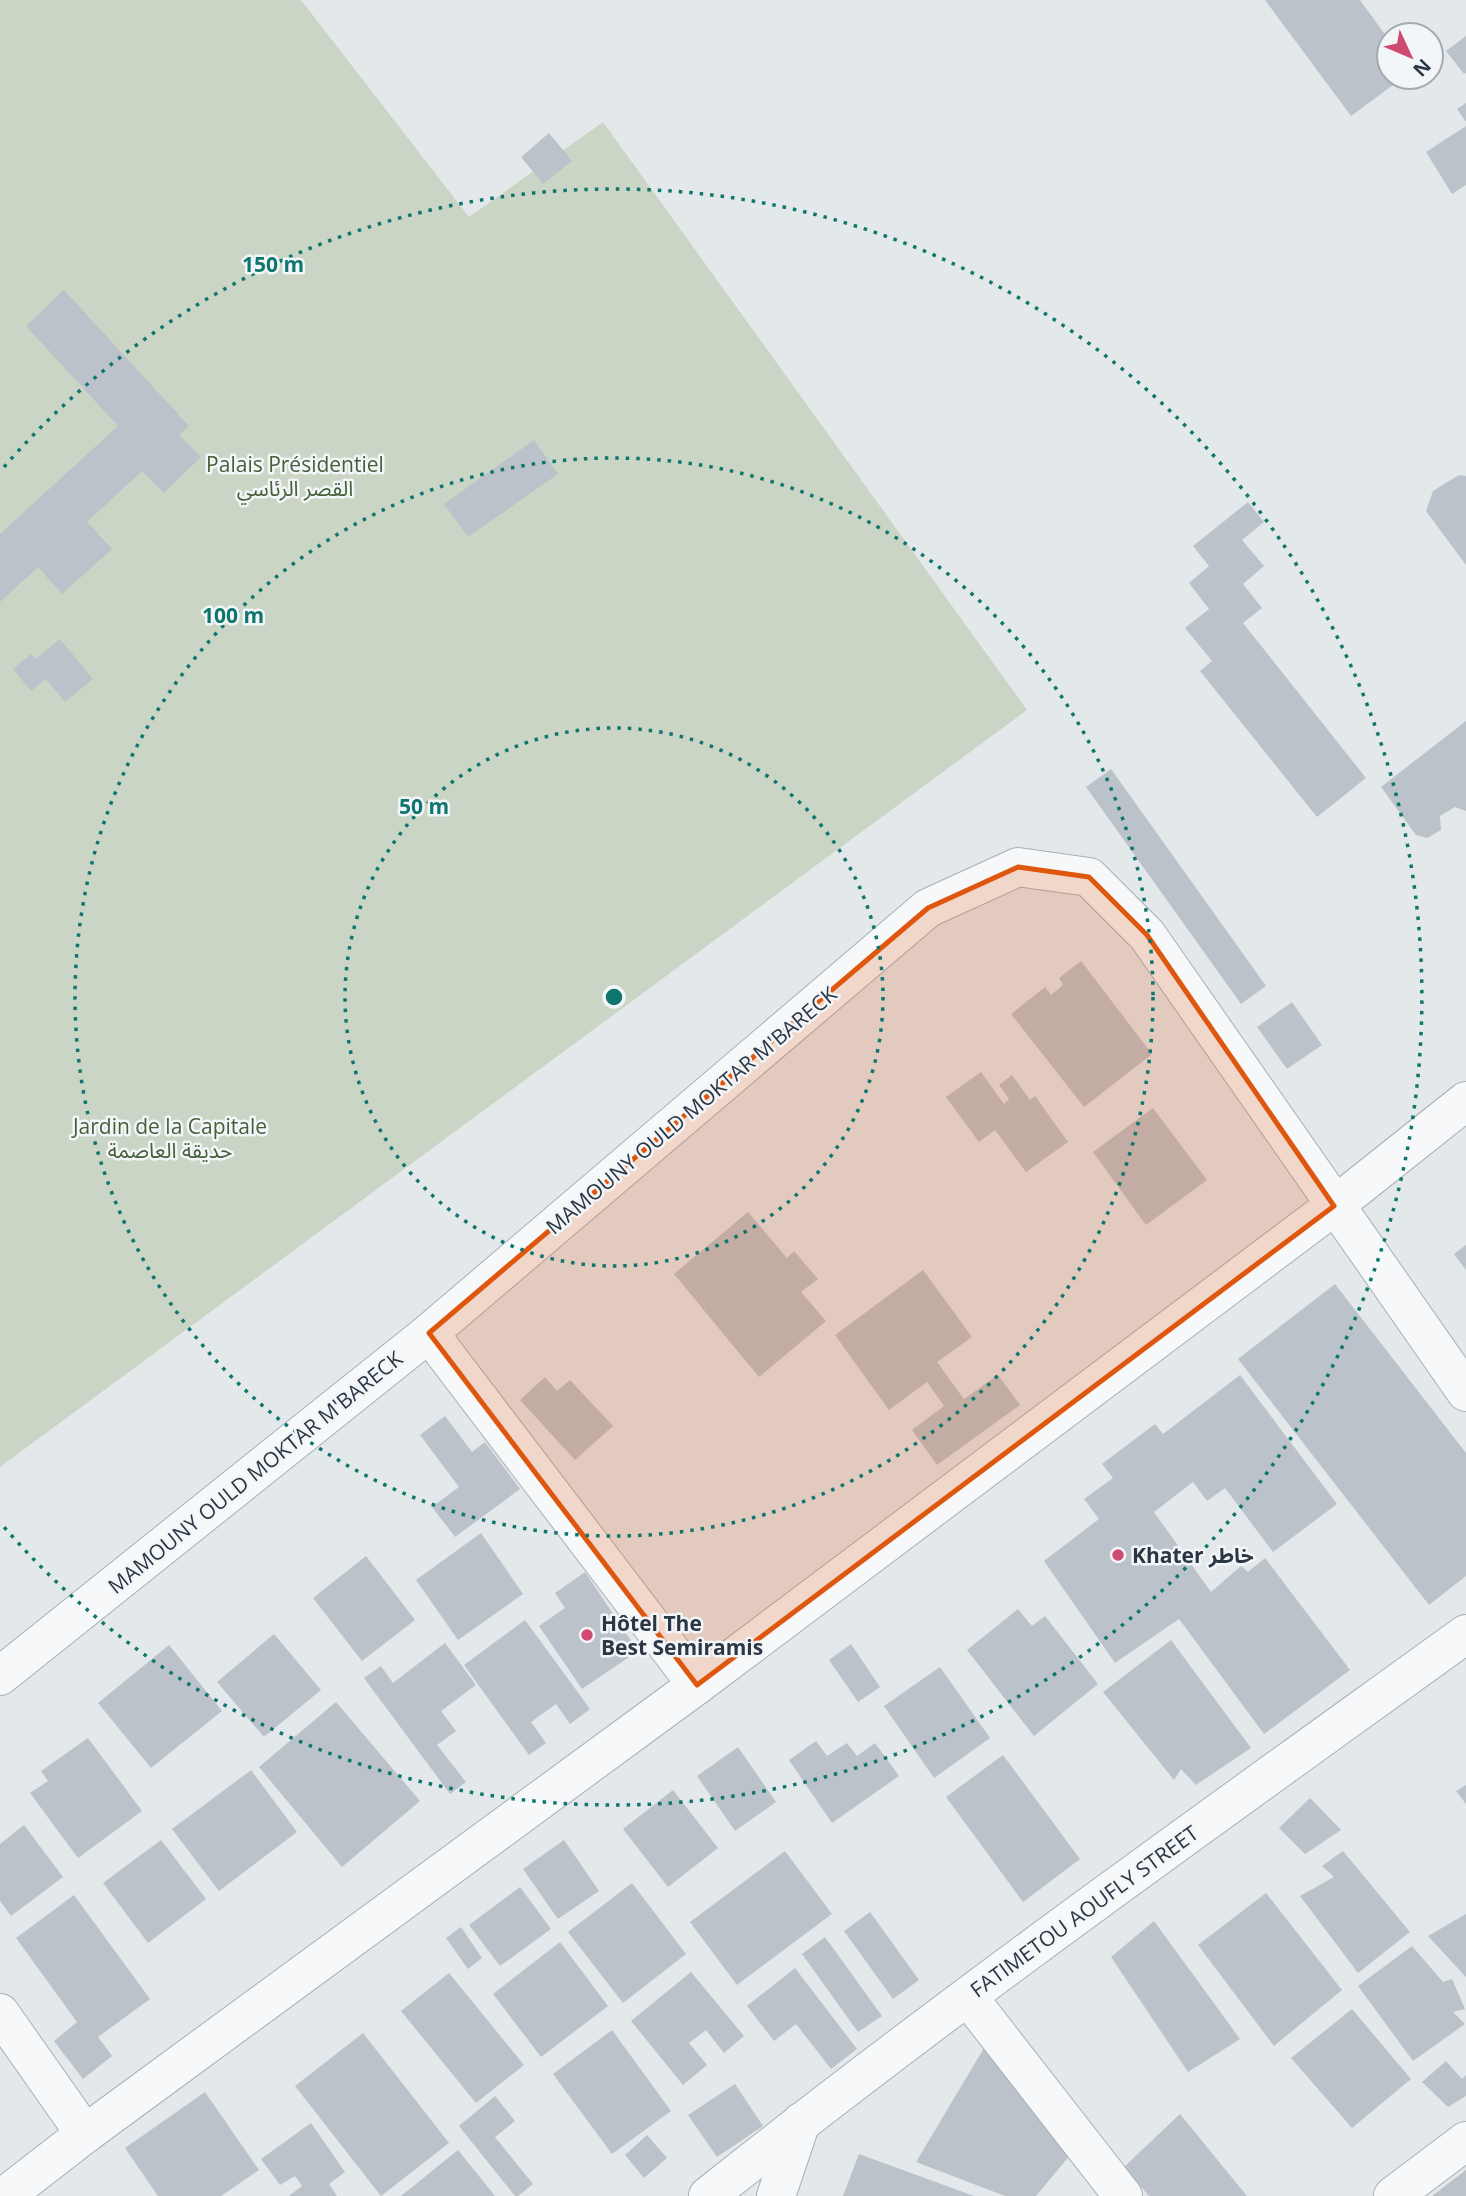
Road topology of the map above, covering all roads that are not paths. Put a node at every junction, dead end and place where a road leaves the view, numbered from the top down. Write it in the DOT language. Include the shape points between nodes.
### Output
graph roads {
  1 [pos="1466,1101"];
  2 [pos="1334,1206"];
  3 [pos="429,1333"];
  4 [pos="1466,1392"];
  5 [pos="1466,1634"];
  6 [pos="0,1676"];
  7 [pos="696,1685"];
  8 [pos="968,1997"];
  9 [pos="0,2012"];
  10 [pos="801,2122"];
  11 [pos="85,2134"];
  12 [pos="1466,2141"];
  13 [pos="5,2196"];
  14 [pos="708,2196"];
  15 [pos="776,2196"];
  16 [pos="1123,2196"];
  17 [pos="1393,2196"];
  1 -- 2 [label="street"];
  2 -- 3 [label="street, MAMOUNY OULD MOKTAR M'BARECK" via="1147,935 1089,877 1018,867 928,908"];
  2 -- 4 [label="street, MAMOUNY OULD MOKTAR M'BARECK"];
  2 -- 7 [label="street"];
  3 -- 6 [label="street, MAMOUNY OULD MOKTAR M'BARECK"];
  3 -- 7 [label="street"];
  5 -- 8 [label="street, FATIMETOU AOUFLY STREET"];
  7 -- 11 [label="street"];
  8 -- 10 [label="street, FATIMETOU AOUFLY STREET"];
  8 -- 16 [label="street"];
  9 -- 11 [label="street"];
  10 -- 14 [label="street, FATIMETOU AOUFLY STREET"];
  10 -- 15 [label="street"];
  11 -- 13 [label="street"];
  12 -- 17 [label="street"];
}
